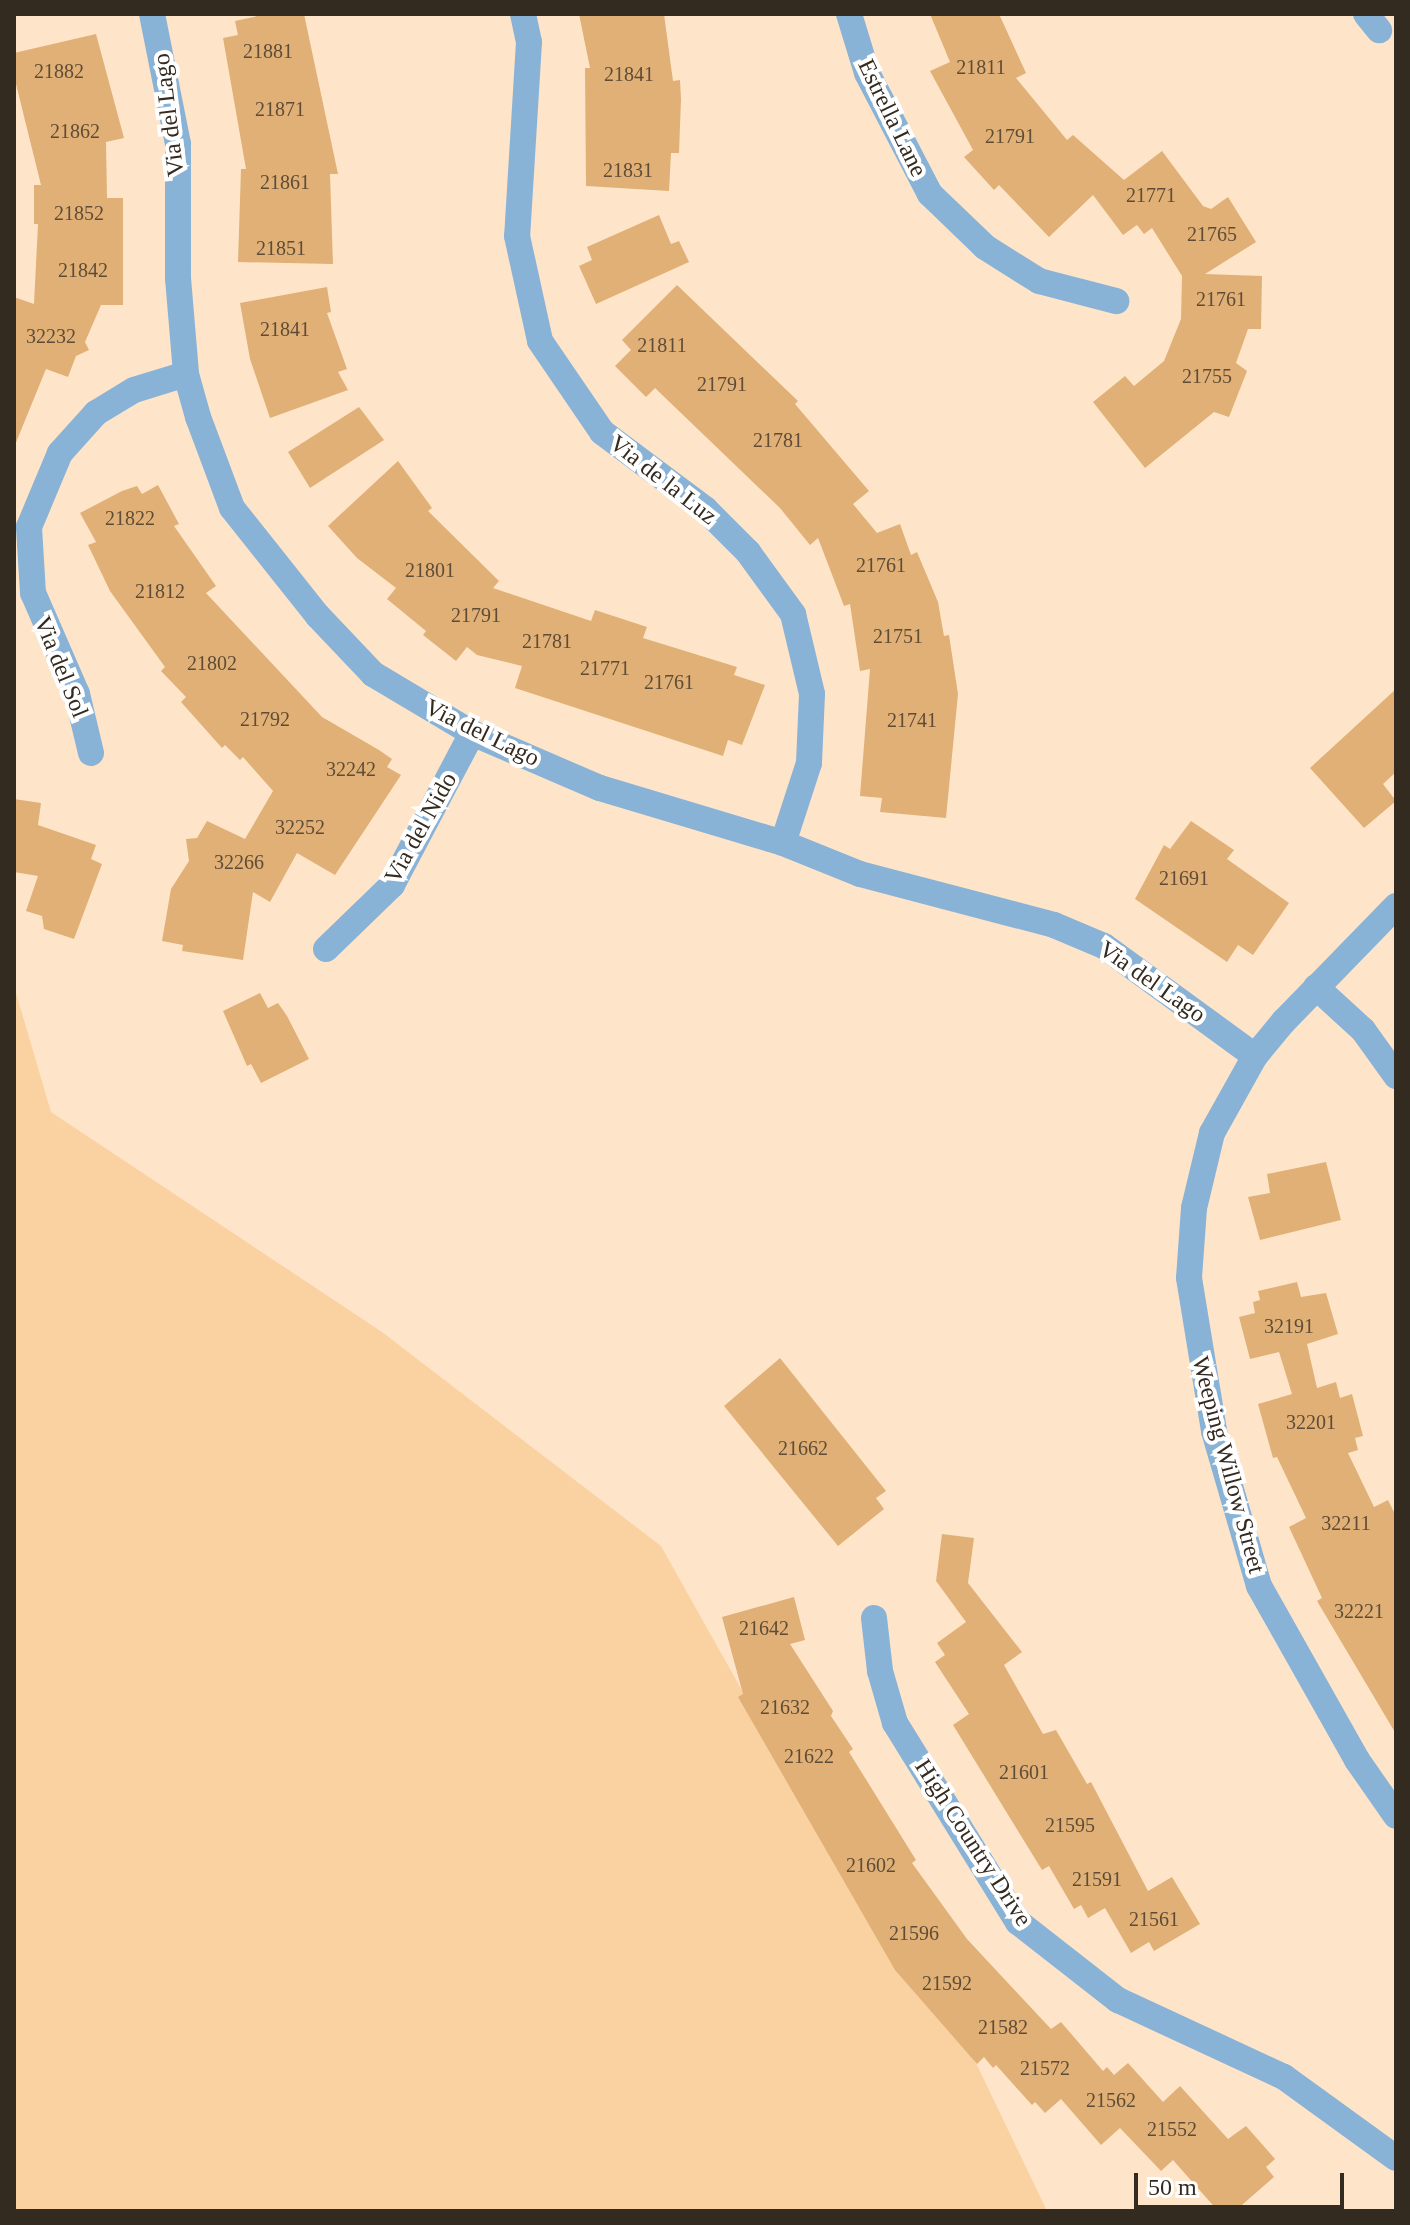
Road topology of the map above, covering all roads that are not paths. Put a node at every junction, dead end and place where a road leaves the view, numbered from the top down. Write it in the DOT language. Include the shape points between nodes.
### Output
graph roads {
  1 [pos="152,14"];
  2 [pos="523,14"];
  3 [pos="849,14"];
  4 [pos="1116,301"];
  5 [pos="186,374"];
  6 [pos="472,733"];
  7 [pos="91,753"];
  8 [pos="783,843"];
  9 [pos="1396,906"];
  10 [pos="326,949"];
  11 [pos="1316,987"];
  12 [pos="1255,1056"];
  13 [pos="1396,1076"];
  14 [pos="874,1618"];
  15 [pos="1396,1816"];
  16 [pos="1396,2158"];
  1 -- 5 [label="street, Via del Lago" via="178,144 178,278"];
  2 -- 8 [label="street, Via de la Luz" via="529,42 517,236 540,341 602,432 705,509 748,552 793,614 812,694 809,763"];
  3 -- 4 [label="street, Estrella Lane" via="867,73 930,194 985,247 1039,281"];
  5 -- 6 [label="street, Via del Lago" via="232,508 318,616 373,674"];
  5 -- 7 [label="street, Via del Sol" via="134,390 96,413 60,453 29,527 33,593 77,694"];
  6 -- 8 [label="street, Via del Lago" via="600,788"];
  6 -- 10 [label="street, Via del Nido" via="392,885"];
  8 -- 12 [label="street, Via del Lago" via="860,874 1054,925 1104,946"];
  9 -- 11 [label="street, Weeping Willow Street"];
  11 -- 12 [label="street, Weeping Willow Street"];
  11 -- 13 [label="street" via="1363,1030"];
  12 -- 15 [label="street, Weeping Willow Street" via="1212,1133 1194,1208 1189,1278 1197,1354 1259,1586 1357,1760"];
  14 -- 16 [label="street, High Country Drive" via="880,1671 895,1723 1018,1922 1118,2000 1284,2077"];
}
